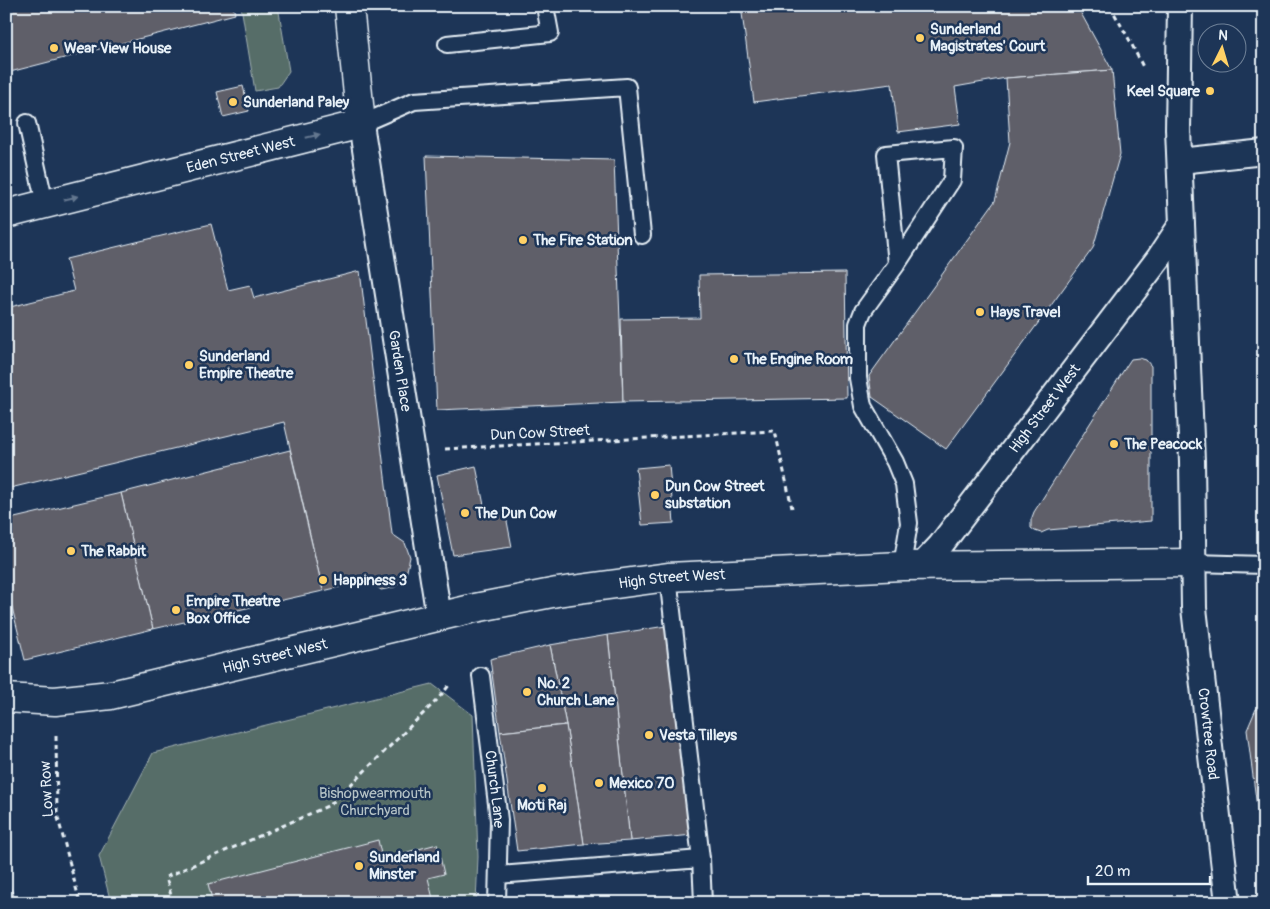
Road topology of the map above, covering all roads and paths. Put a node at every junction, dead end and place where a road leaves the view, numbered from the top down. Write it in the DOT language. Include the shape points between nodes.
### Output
graph roads {
  1 [pos="349,6"];
  2 [pos="545,6"];
  3 [pos="1180,6"];
  4 [pos="447,44"];
  5 [pos="27,124"];
  6 [pos="361,124"];
  7 [pos="1264,152"];
  8 [pos="1180,161"];
  9 [pos="45,204"];
  10 [pos="6,214"];
  11 [pos="1181,225"];
  12 [pos="642,235"];
  13 [pos="897,264"];
  14 [pos="414,451"];
  15 [pos="792,508"];
  16 [pos="1194,563"];
  17 [pos="1264,565"];
  18 [pos="912,566"];
  19 [pos="668,577"];
  20 [pos="439,617"];
  21 [pos="481,676"];
  22 [pos="442,695"];
  23 [pos="6,698"];
  24 [pos="55,701"];
  25 [pos="701,859"];
  26 [pos="498,875"];
  27 [pos="80,903"];
  28 [pos="173,903"];
  29 [pos="497,903"];
  30 [pos="703,903"];
  31 [pos="1228,903"];
  1 -- 6 [label="street"];
  2 -- 4 [label="lane" via="550,33"];
  3 -- 8 [label="street, Crowtree Road"];
  5 -- 9 [label="lane"];
  9 -- 6 [label="street, Eden Street West, one-way"];
  6 -- 12 [label="lane" via="414,101 627,87"];
  6 -- 14 [label="street, Garden Place"];
  7 -- 8 [label="street"];
  8 -- 11 [label="street, Crowtree Road"];
  9 -- 10 [label="street, Eden Street West"];
  11 -- 16 [label="street, Crowtree Road"];
  11 -- 18 [label="street, High Street West" via="940,546"];
  13 -- 13 [label="lane" via="952,180 954,148 886,154"];
  13 -- 18 [label="lane" via="863,310 858,324 858,378 863,406 904,484"];
  14 -- 15 [label="path, Dun Cow Street" via="775,431"];
  14 -- 20 [label="street, Garden Place"];
  16 -- 17 [label="lane"];
  16 -- 18 [label="street"];
  16 -- 31 [label="street, Crowtree Road" via="1194,608"];
  18 -- 19 [label="street, High Street West"];
  19 -- 20 [label="street, High Street West" via="557,592"];
  19 -- 25 [label="lane"];
  20 -- 24 [label="street, High Street West" via="111,695"];
  21 -- 26 [label="lane, Church Lane" via="499,820"];
  22 -- 28 [label="path" via="330,805 166,877"];
  23 -- 24 [label="street, High Street West"];
  24 -- 27 [label="path, Low Row" via="57,814"];
  25 -- 26 [label="lane"];
  25 -- 30 [label="lane"];
  26 -- 29 [label="lane, Church Lane"];
}
